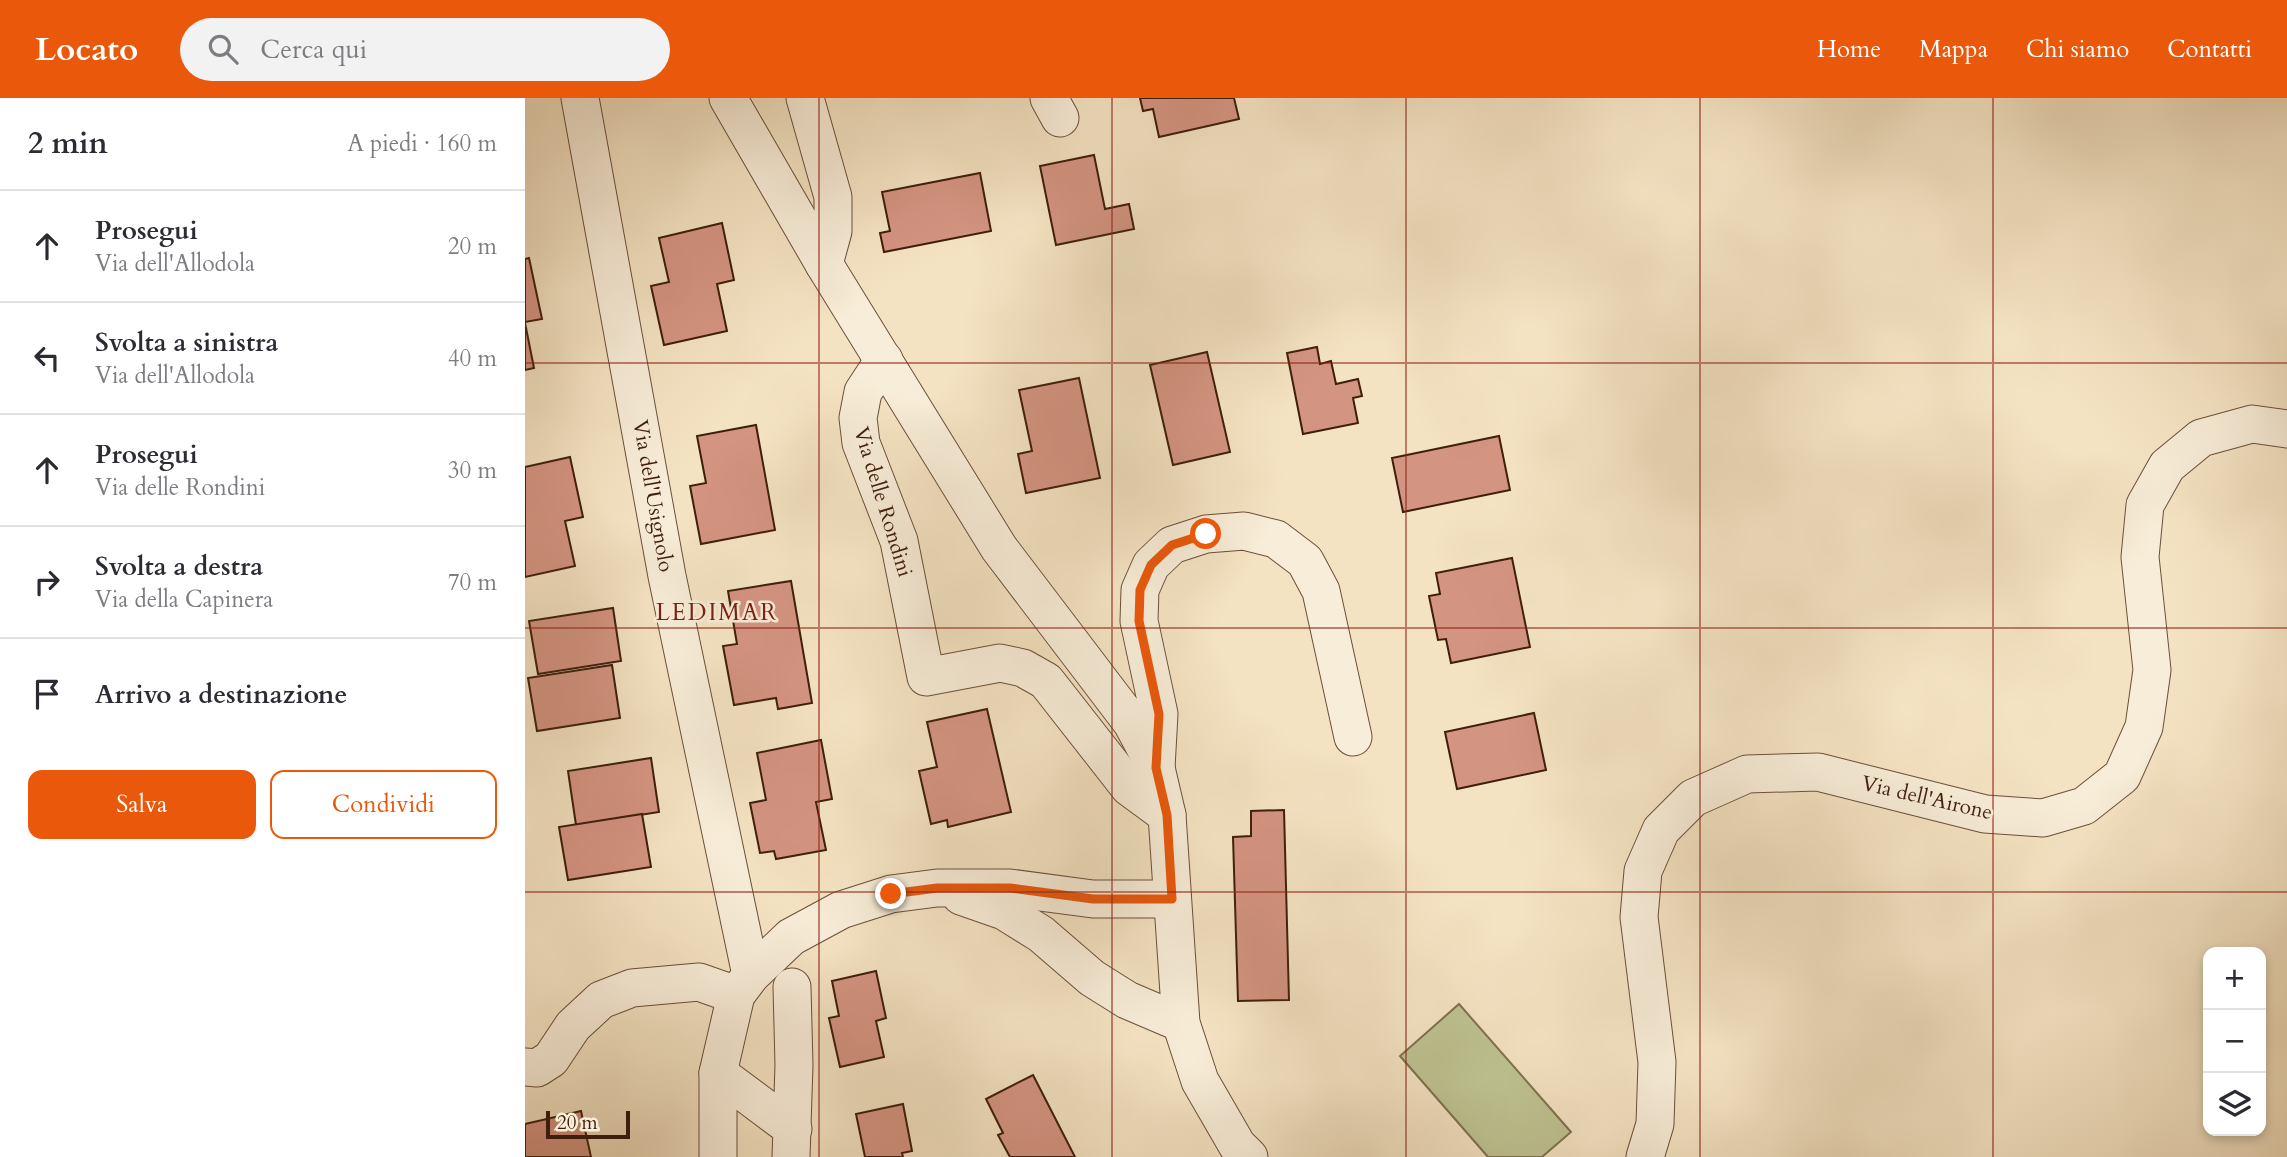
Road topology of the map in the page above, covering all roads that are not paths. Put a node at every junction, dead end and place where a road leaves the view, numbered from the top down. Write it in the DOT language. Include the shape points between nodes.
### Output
graph roads {
  1 [pos="580,98"];
  2 [pos="728,98"];
  3 [pos="805,98"];
  4 [pos="824,264"];
  5 [pos="884,360"];
  6 [pos="2287,429"];
  7 [pos="1353,737"];
  8 [pos="1156,768"];
  9 [pos="1167,815"];
  10 [pos="937,888"];
  11 [pos="1172,899"];
  12 [pos="744,985"];
  13 [pos="792,987"];
  14 [pos="1181,1023"];
  15 [pos="525,1067"];
  16 [pos="718,1073"];
  17 [pos="792,1143"];
  18 [pos="718,1157"];
  19 [pos="1249,1157"];
  20 [pos="1645,1157"];
  1 -- 12 [label="street, Via dell'Usignolo"];
  2 -- 4 [label="street"];
  3 -- 4 [label="street" via="833,197 833,231"];
  4 -- 5 [label="street"];
  5 -- 8 [label="street" via="999,548 1132,723"];
  5 -- 9 [label="street, Via delle Rondini" via="863,392 860,443 899,541 926,677 1000,663 1023,668 1046,681 1129,787"];
  6 -- 20 [label="street, Via dell'Airone" via="2252,424 2201,438 2167,466 2145,505 2140,557 2152,670 2144,727 2122,776 2084,806 2043,818 1985,814 1818,772 1747,774 1693,798 1661,830 1643,871 1639,917 1657,1062 1655,1124"];
  7 -- 8 [label="street" via="1321,591 1305,561 1276,539 1244,531 1206,534 1172,545 1151,565 1140,590 1139,621 1159,714"];
  8 -- 9 [label="street"];
  9 -- 11 [label="street"];
  10 -- 11 [label="street" via="1010,888 1093,899"];
  10 -- 12 [label="street" via="891,894 841,910 791,937"];
  10 -- 14 [label="street" via="1004,911 1041,934 1092,978 1127,1000"];
  11 -- 14 [label="street"];
  12 -- 15 [label="street" via="699,982 632,988 601,1000 573,1026 551,1059 537,1068"];
  12 -- 16 [label="street"];
  13 -- 17 [label="street"];
  14 -- 19 [label="street" via="1200,1081 1237,1145"];
  16 -- 17 [label="street"];
  16 -- 18 [label="street"];
}
